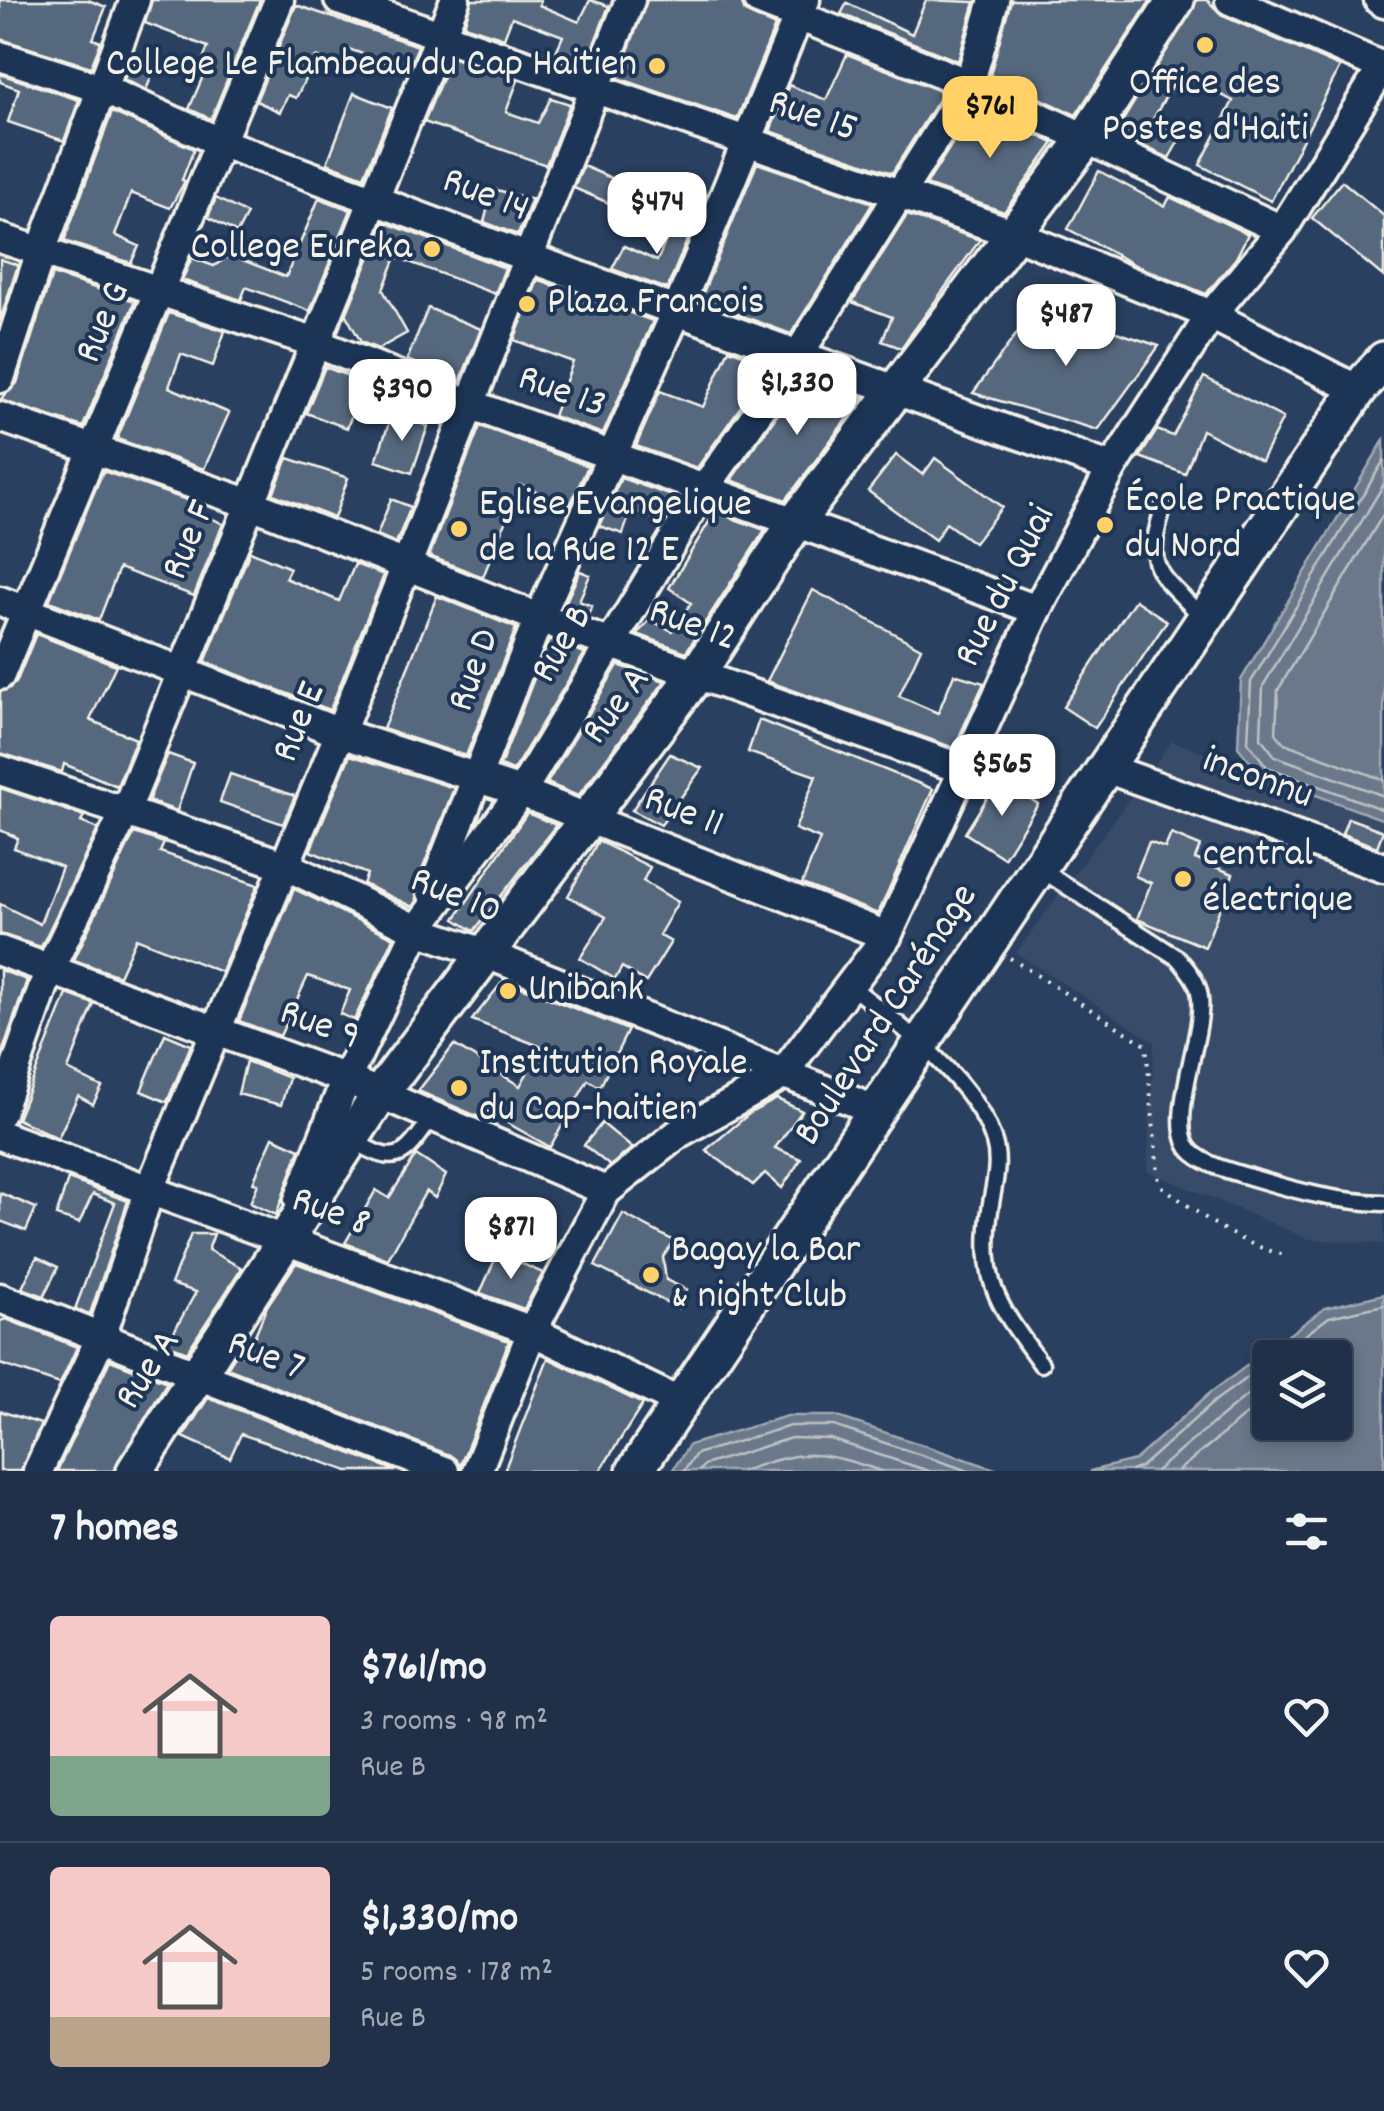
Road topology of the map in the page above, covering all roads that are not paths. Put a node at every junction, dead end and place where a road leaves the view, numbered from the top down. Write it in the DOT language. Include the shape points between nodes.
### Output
graph roads {
  1 [pos="135,0"];
  2 [pos="279,0"];
  3 [pos="339,0"];
  4 [pos="455,0"];
  5 [pos="630,0"];
  6 [pos="758,0"];
  7 [pos="994,0"];
  8 [pos="1176,0"];
  9 [pos="1230,0"];
  10 [pos="802,10"];
  11 [pos="440,36"];
  12 [pos="0,56"];
  13 [pos="1383,66"];
  14 [pos="969,84"];
  15 [pos="594,86"];
  16 [pos="105,90"];
  17 [pos="748,139"];
  18 [pos="1085,140"];
  19 [pos="222,142"];
  20 [pos="902,191"];
  21 [pos="372,196"];
  22 [pos="1282,230"];
  23 [pos="1012,233"];
  24 [pos="0,238"];
  25 [pos="40,254"];
  26 [pos="527,257"];
  27 [pos="161,292"];
  28 [pos="676,311"];
  29 [pos="1211,315"];
  30 [pos="313,342"];
  31 [pos="798,355"];
  32 [pos="1384,360"];
  33 [pos="0,378"];
  34 [pos="1358,390"];
  35 [pos="899,392"];
  36 [pos="468,403"];
  37 [pos="0,417"];
  38 [pos="94,451"];
  39 [pos="611,455"];
  40 [pos="1112,468"];
  41 [pos="704,489"];
  42 [pos="251,504"];
  43 [pos="1164,506"];
  44 [pos="796,522"];
  45 [pos="407,563"];
  46 [pos="0,601"];
  47 [pos="1037,610"];
  48 [pos="27,614"];
  49 [pos="539,618"];
  50 [pos="1204,619"];
  51 [pos="614,641"];
  52 [pos="699,671"];
  53 [pos="178,672"];
  54 [pos="0,675"];
  55 [pos="340,733"];
  56 [pos="1104,767"];
  57 [pos="962,769"];
  58 [pos="0,770"];
  59 [pos="480,778"];
  60 [pos="521,792"];
  61 [pos="126,810"];
  62 [pos="585,820"];
  63 [pos="286,866"];
  64 [pos="1036,866"];
  65 [pos="1384,868"];
  66 [pos="416,930"];
  67 [pos="887,936"];
  68 [pos="0,951"];
  69 [pos="488,954"];
  70 [pos="50,968"];
  71 [pos="849,985"];
  72 [pos="215,1032"];
  73 [pos="922,1041"];
  74 [pos="780,1076"];
  75 [pos="346,1079"];
  76 [pos="380,1094"];
  77 [pos="878,1111"];
  78 [pos="0,1113"];
  79 [pos="432,1116"];
  80 [pos="0,1135"];
  81 [pos="351,1138"];
  82 [pos="150,1189"];
  83 [pos="606,1191"];
  84 [pos="1384,1203"];
  85 [pos="283,1240"];
  86 [pos="0,1298"];
  87 [pos="532,1331"];
  88 [pos="100,1337"];
  89 [pos="1040,1364"];
  90 [pos="200,1375"];
  91 [pos="683,1404"];
  92 [pos="38,1471"];
  93 [pos="135,1471"];
  94 [pos="444,1471"];
  95 [pos="477,1471"];
  96 [pos="635,1471"];
  1 -- 16 [label="street"];
  2 -- 19 [label="street, Rue G"];
  3 -- 11 [label="street, Rue 15"];
  4 -- 11 [label="street, Rue F"];
  5 -- 15 [label="street, Rue E"];
  6 -- 10 [label="street"];
  7 -- 14 [label="street, Rue B"];
  8 -- 18 [label="street, Rue A"];
  9 -- 13 [label="street"];
  10 -- 14 [label="street"];
  10 -- 17 [label="street, Rue D"];
  11 -- 15 [label="street, Rue 15"];
  11 -- 21 [label="street, Rue F"];
  12 -- 16 [label="street, Rue 14"];
  13 -- 22 [label="street, Rue du Quai"];
  14 -- 18 [label="street"];
  14 -- 20 [label="street, Rue B"];
  15 -- 17 [label="street, Rue 15"];
  15 -- 26 [label="street, Rue E"];
  16 -- 19 [label="street, Rue 14"];
  16 -- 25 [label="street"];
  17 -- 20 [label="street, Rue 15"];
  17 -- 28 [label="street, Rue D"];
  18 -- 22 [label="street"];
  18 -- 23 [label="street, Rue A"];
  19 -- 21 [label="street, Rue 14"];
  19 -- 27 [label="street, Rue G"];
  20 -- 23 [label="street, Rue 15"];
  20 -- 31 [label="street, Rue B"];
  21 -- 26 [label="street, Rue 14"];
  21 -- 30 [label="street, Rue F"];
  22 -- 29 [label="street, Rue du Quai"];
  23 -- 29 [label="street, Rue 15"];
  23 -- 35 [label="street, Rue A"];
  24 -- 25 [label="street, Rue 13"];
  25 -- 27 [label="street, Rue 13"];
  25 -- 33 [label="street"];
  26 -- 28 [label="street, Rue 14"];
  26 -- 36 [label="street, Rue E"];
  27 -- 30 [label="street, Rue 13"];
  27 -- 38 [label="street, Rue G"];
  28 -- 31 [label="street, Rue 14"];
  28 -- 39 [label="street, Rue D"];
  29 -- 34 [label="street, Rue 15"];
  29 -- 40 [label="street, Rue du Quai"];
  30 -- 36 [label="street, Rue 13"];
  30 -- 42 [label="street, Rue F"];
  31 -- 35 [label="street, Rue 14"];
  31 -- 41 [label="street, Rue B"];
  32 -- 34 [label="street, Boulevard Carénage"];
  34 -- 50 [label="street, Boulevard Carénage"];
  35 -- 40 [label="street, Rue 14"];
  35 -- 44 [label="street, Rue A"];
  36 -- 39 [label="street, Rue 13"];
  36 -- 45 [label="street, Rue E"];
  37 -- 38 [label="street, Rue 12"];
  38 -- 42 [label="street, Rue 12"];
  38 -- 48 [label="street, Rue G"];
  39 -- 41 [label="street, Rue 13"];
  39 -- 49 [label="street, Rue D"];
  40 -- 47 [label="street, Rue du Quai"];
  41 -- 44 [label="street, Rue 13"];
  41 -- 51 [label="street, Rue B"];
  42 -- 45 [label="street, Rue 12"];
  42 -- 53 [label="street, Rue F"];
  43 -- 50 [label="lane" via="1152,553 1157,569"];
  44 -- 47 [label="street, Rue 13"];
  44 -- 52 [label="street, Rue A"];
  45 -- 49 [label="street, Rue 12"];
  45 -- 55 [label="street, Rue E"];
  46 -- 48 [label="street, Rue 11"];
  47 -- 57 [label="street, Rue du Quai"];
  48 -- 53 [label="street, Rue 11"];
  48 -- 54 [label="street, Rue G"];
  49 -- 51 [label="street, Rue 12"];
  49 -- 59 [label="street, Rue D"];
  50 -- 56 [label="street, Boulevard Carénage"];
  51 -- 52 [label="street, Rue 12"];
  51 -- 60 [label="street, Rue B"];
  52 -- 57 [label="street, Rue 12"];
  52 -- 62 [label="street, Rue A"];
  53 -- 55 [label="street, Rue 11"];
  53 -- 61 [label="street, Rue F"];
  55 -- 59 [label="street, Rue 11"];
  55 -- 63 [label="street, Rue E"];
  56 -- 64 [label="street, Boulevard Carénage"];
  56 -- 65 [label="street, inconnu"];
  57 -- 67 [label="street, Rue du Quai"];
  58 -- 61 [label="street, Rue 10"];
  59 -- 60 [label="street, Rue 11"];
  59 -- 66 [label="street, Rue D"];
  60 -- 62 [label="street, Rue 11"];
  60 -- 66 [label="street, Rue B"];
  61 -- 63 [label="street, Rue 10"];
  61 -- 70 [label="street, Rue F"];
  62 -- 67 [label="street, Rue 11"];
  62 -- 69 [label="street, Rue A"];
  63 -- 66 [label="street, Rue 10"];
  63 -- 72 [label="street, Rue E"];
  64 -- 73 [label="street, Boulevard Carénage"];
  64 -- 84 [label="lane" via="1178,958 1193,977 1200,996 1198,1027 1182,1119 1191,1152 1213,1166 1286,1188 1343,1202"];
  66 -- 69 [label="street, Rue 10"];
  66 -- 75 [label="street, Rue B"];
  67 -- 71 [label="street, Rue du Quai"];
  68 -- 70 [label="street, Rue 9"];
  69 -- 74 [label="street, Rue 10"];
  69 -- 76 [label="street, Rue A"];
  70 -- 72 [label="street, Rue 9"];
  70 -- 78 [label="street, Rue F"];
  71 -- 73 [label="lane"];
  71 -- 74 [label="street, Rue du Quai"];
  72 -- 75 [label="street, Rue 9"];
  72 -- 82 [label="street, Rue E"];
  73 -- 77 [label="street, Boulevard Carénage"];
  73 -- 89 [label="lane" via="993,1140 998,1166 987,1263 995,1299"];
  74 -- 77 [label="street, Rue 10"];
  74 -- 83 [label="street, Rue du Quai" via="679,1133"];
  75 -- 76 [label="street, Rue 9"];
  75 -- 85 [label="street, Rue B"];
  76 -- 79 [label="street, Rue 9"];
  76 -- 81 [label="street, Rue A"];
  77 -- 91 [label="street, Boulevard Carénage"];
  79 -- 81 [label="lane" via="392,1159"];
  79 -- 83 [label="street, Rue 9"];
  80 -- 82 [label="street, Rue 8"];
  81 -- 85 [label="street, Rue A"];
  82 -- 85 [label="street, Rue 8"];
  82 -- 88 [label="street, Rue E"];
  83 -- 87 [label="street, Rue du Quai"];
  85 -- 87 [label="street, Rue 8"];
  85 -- 90 [label="street, Rue A"];
  86 -- 88 [label="street, Rue 7"];
  87 -- 91 [label="street, Rue 8"];
  87 -- 95 [label="street, Rue du Quai"];
  88 -- 90 [label="street, Rue 7"];
  88 -- 92 [label="street, Rue E"];
  90 -- 93 [label="street, Rue A"];
  90 -- 94 [label="street, Rue 7"];
  91 -- 96 [label="street, Boulevard Carénage"];
}
